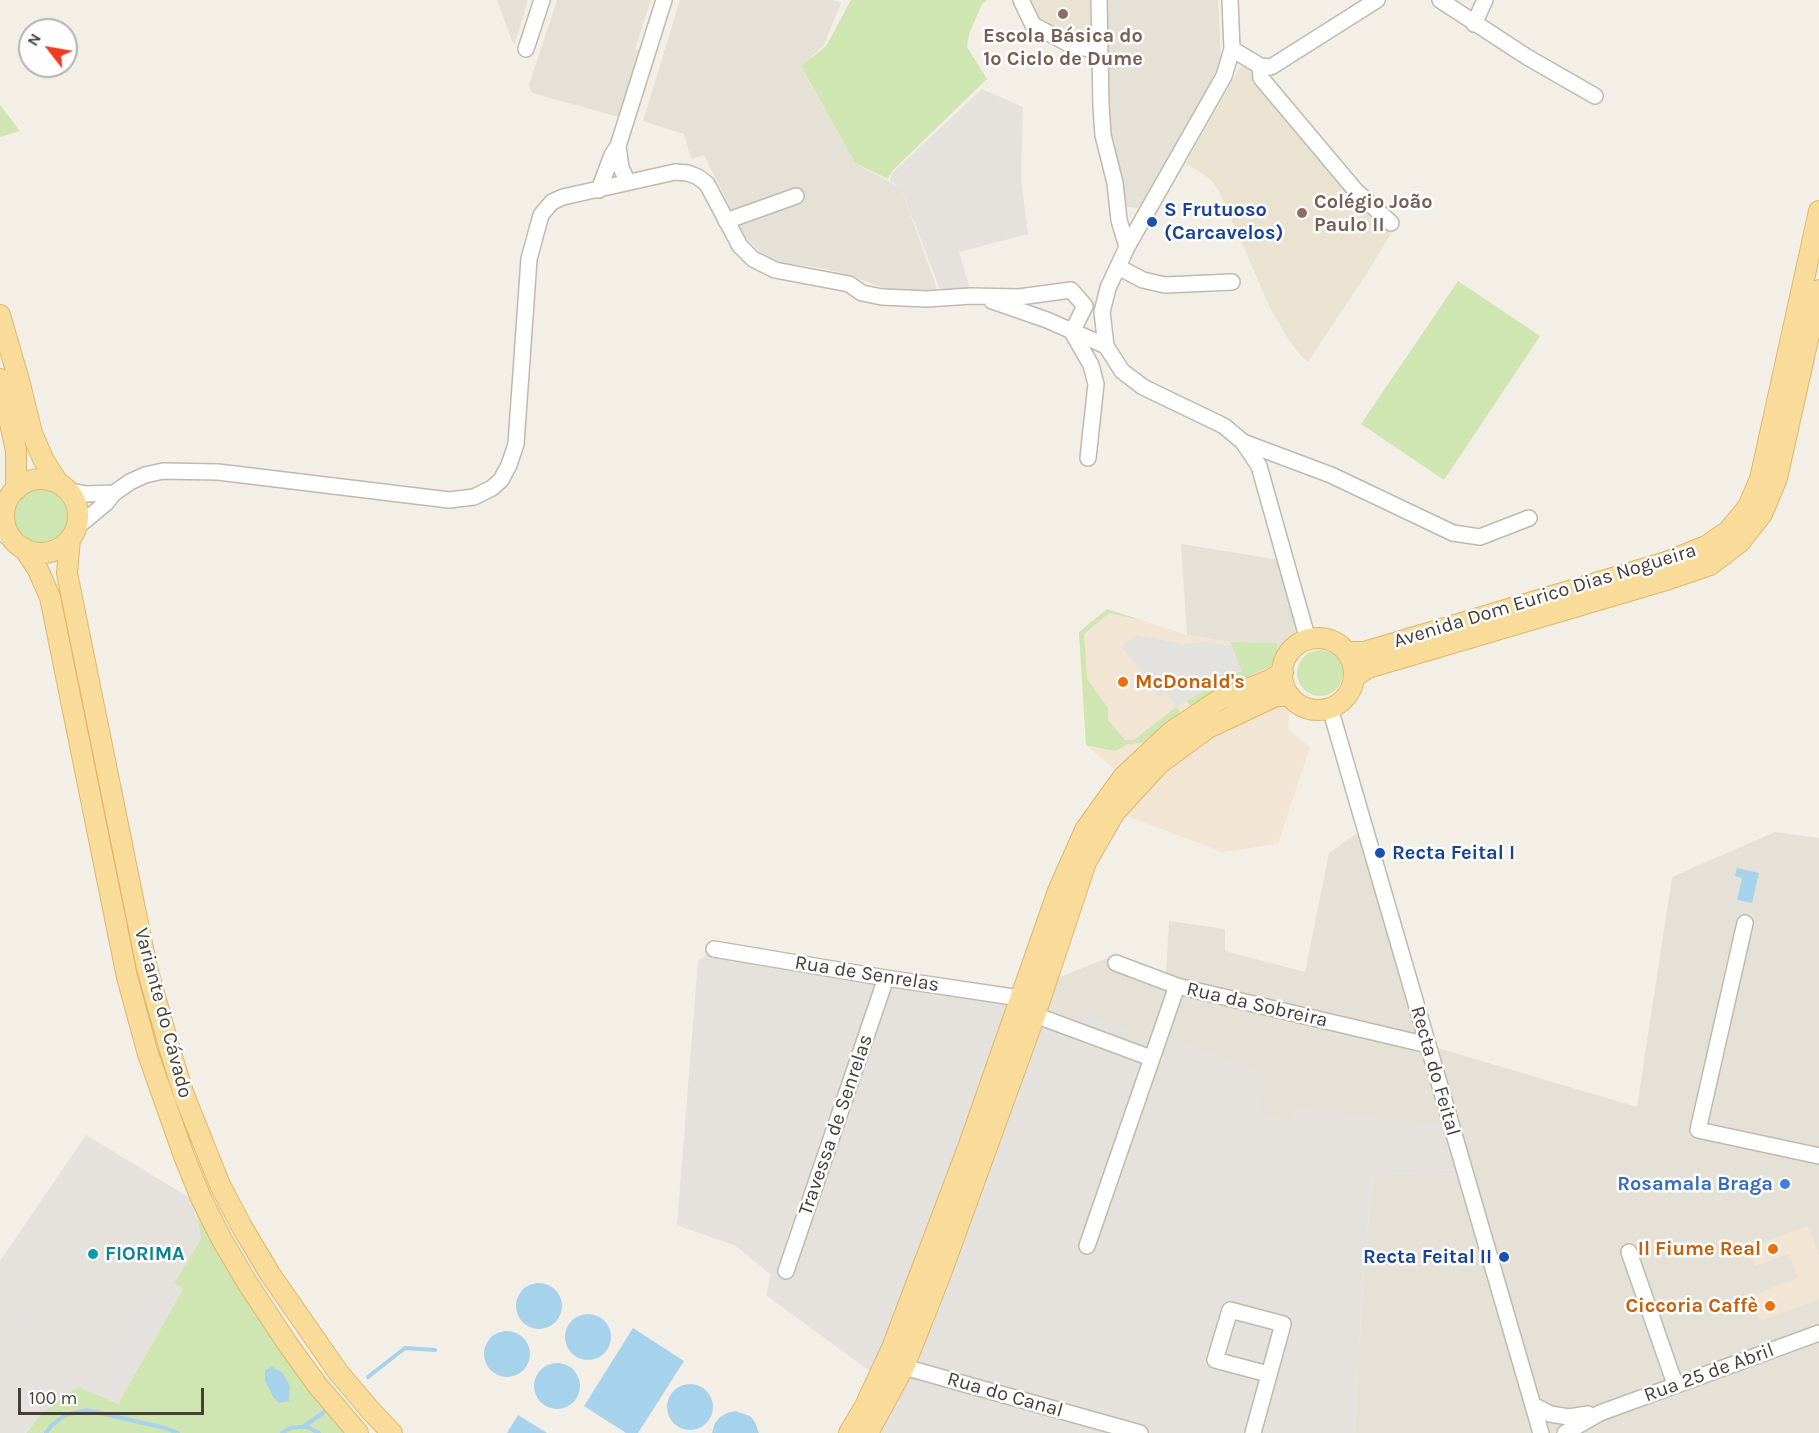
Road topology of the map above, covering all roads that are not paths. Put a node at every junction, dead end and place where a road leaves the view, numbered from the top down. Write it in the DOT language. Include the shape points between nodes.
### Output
graph roads {
  1 [pos="542,0"];
  2 [pos="664,0"];
  3 [pos="1021,0"];
  4 [pos="1099,0"];
  5 [pos="1230,0"];
  6 [pos="1377,0"];
  7 [pos="1440,0"];
  8 [pos="1485,0"];
  9 [pos="1474,24"];
  10 [pos="526,49"];
  11 [pos="1232,50"];
  12 [pos="1100,51"];
  13 [pos="1260,66"];
  14 [pos="1594,96"];
  15 [pos="618,146"];
  16 [pos="628,182"];
  17 [pos="599,190"];
  18 [pos="796,196"];
  19 [pos="1819,211"];
  20 [pos="726,221"];
  21 [pos="1391,223"];
  22 [pos="1127,247"];
  23 [pos="1118,267"];
  24 [pos="1232,282"];
  25 [pos="1819,290"];
  26 [pos="972,296"];
  27 [pos="0,315"];
  28 [pos="1072,332"];
  29 [pos="1106,346"];
  30 [pos="0,379"];
  31 [pos="1243,442"];
  32 [pos="1088,458"];
  33 [pos="64,487"];
  34 [pos="114,493"];
  35 [pos="7,502"];
  36 [pos="1529,518"];
  37 [pos="73,533"];
  38 [pos="12,540"];
  39 [pos="1308,640"];
  40 [pos="1346,652"];
  41 [pos="1283,672"];
  42 [pos="1354,677"];
  43 [pos="1290,696"];
  44 [pos="1330,708"];
  45 [pos="1744,923"];
  46 [pos="714,949"];
  47 [pos="1116,963"];
  48 [pos="886,978"];
  49 [pos="1178,986"];
  50 [pos="1020,998"];
  51 [pos="1035,1015"];
  52 [pos="1428,1045"];
  53 [pos="1151,1058"];
  54 [pos="1819,1156"];
  55 [pos="1087,1246"];
  56 [pos="1629,1252"];
  57 [pos="786,1271"];
  58 [pos="1819,1333"];
  59 [pos="904,1367"];
  60 [pos="1268,1374"];
  61 [pos="1675,1384"];
  62 [pos="1533,1405"];
  63 [pos="1600,1413"];
  64 [pos="358,1433"];
  65 [pos="392,1433"];
  66 [pos="849,1433"];
  67 [pos="868,1433"];
  68 [pos="1140,1433"];
  69 [pos="1253,1433"];
  70 [pos="1541,1433"];
  71 [pos="1565,1433"];
  1 -- 10 [label="street"];
  2 -- 15 [label="street"];
  3 -- 12 [label="street" via="1033,25 1073,46"];
  4 -- 12 [label="street"];
  5 -- 11 [label="street"];
  6 -- 13 [label="street" via="1271,67"];
  7 -- 9 [label="street"];
  8 -- 9 [label="street"];
  9 -- 14 [label="street"];
  11 -- 13 [label="street"];
  11 -- 22 [label="street" via="1224,76"];
  12 -- 22 [label="street" via="1103,135"];
  13 -- 21 [label="street" via="1261,78 1356,191"];
  15 -- 16 [label="street"];
  15 -- 17 [label="street"];
  16 -- 17 [label="street"];
  16 -- 20 [label="street" via="688,173 707,184"];
  17 -- 34 [label="street" via="563,197 552,202 541,215 529,259 516,444 501,480 492,488 474,497 449,500 190,470 145,475"];
  18 -- 20 [label="street"];
  19 -- 40 [label="main road, Avenida Dom Eurico Dias Nogueira" via="1760,479 1748,507 1728,531 1706,546 1666,562 1364,652"];
  20 -- 26 [label="street" via="740,246 753,259 775,270 849,284 882,297"];
  22 -- 23 [label="street"];
  23 -- 24 [label="street" via="1143,280 1165,285"];
  23 -- 29 [label="street" via="1102,312"];
  25 -- 42 [label="main road, Avenida Dom Eurico Dias Nogueira" via="1777,478 1762,514 1740,542 1710,565 1368,668"];
  26 -- 28 [label="street"];
  26 -- 28 [label="street" via="1019,297 1071,290 1084,306"];
  27 -- 33 [label="main road, Variante do Cávado" via="32,433 44,462"];
  28 -- 29 [label="street"];
  28 -- 32 [label="street" via="1091,365 1096,384"];
  29 -- 31 [label="street" via="1122,371 1143,387 1224,426"];
  30 -- 35 [label="main road, Variante do Cávado" via="16,450"];
  31 -- 36 [label="street" via="1331,475 1453,533 1480,537"];
  31 -- 39 [label="street" via="1259,466"];
  33 -- 34 [label="street" via="86,494"];
  33 -- 35 [label="main road" via="50,480 32,480"];
  33 -- 37 [label="main road, Variante do Cávado" via="77,508"];
  34 -- 37 [label="street"];
  35 -- 38 [label="main road, Variante do Cávado" via="5,517"];
  37 -- 38 [label="main road" via="62,546 43,553"];
  37 -- 65 [label="main road, Variante do Cávado" via="70,588 145,957 184,1095 220,1185 270,1274 338,1372"];
  38 -- 64 [label="main road, Variante do Cávado" via="38,570 50,597 127,977 148,1054 184,1156 201,1198 248,1284 318,1386"];
  39 -- 40 [label="main road" via="1329,640"];
  39 -- 41 [label="main road" via="1290,652"];
  40 -- 42 [label="main road"];
  41 -- 43 [label="main road"];
  41 -- 50 [label="main road" via="1191,717 1123,777 1085,830 1058,891"];
  42 -- 44 [label="main road" via="1347,696"];
  43 -- 44 [label="main road" via="1308,709"];
  43 -- 51 [label="main road" via="1276,696 1208,728 1159,764 1115,812 1086,862"];
  44 -- 52 [label="street, Recta do Feital"];
  45 -- 54 [label="street" via="1698,1130"];
  46 -- 48 [label="street, Rua de Senrelas"];
  47 -- 49 [label="street"];
  48 -- 50 [label="street, Rua de Senrelas"];
  48 -- 57 [label="street, Travessa de Senrelas"];
  49 -- 52 [label="street, Rua da Sobreira"];
  49 -- 53 [label="street, Rua da Sobreira"];
  50 -- 66 [label="main road" via="900,1329 866,1406"];
  51 -- 53 [label="street"];
  51 -- 59 [label="main road"];
  52 -- 62 [label="street, Recta do Feital"];
  53 -- 55 [label="street, Rua da Sobreira"];
  56 -- 61 [label="street"];
  58 -- 61 [label="street, Rua 25 de Abril"];
  59 -- 67 [label="main road"];
  59 -- 68 [label="street, Rua do Canal"];
  60 -- 60 [label="street" via="1283,1324 1230,1310 1215,1360"];
  60 -- 69 [label="street"];
  61 -- 63 [label="street, Rua 25 de Abril"];
  62 -- 63 [label="street, Rua 25 de Abril" via="1550,1414 1569,1417"];
  62 -- 70 [label="street, Recta do Feital"];
  63 -- 71 [label="street, Rua 25 de Abril"];
}
